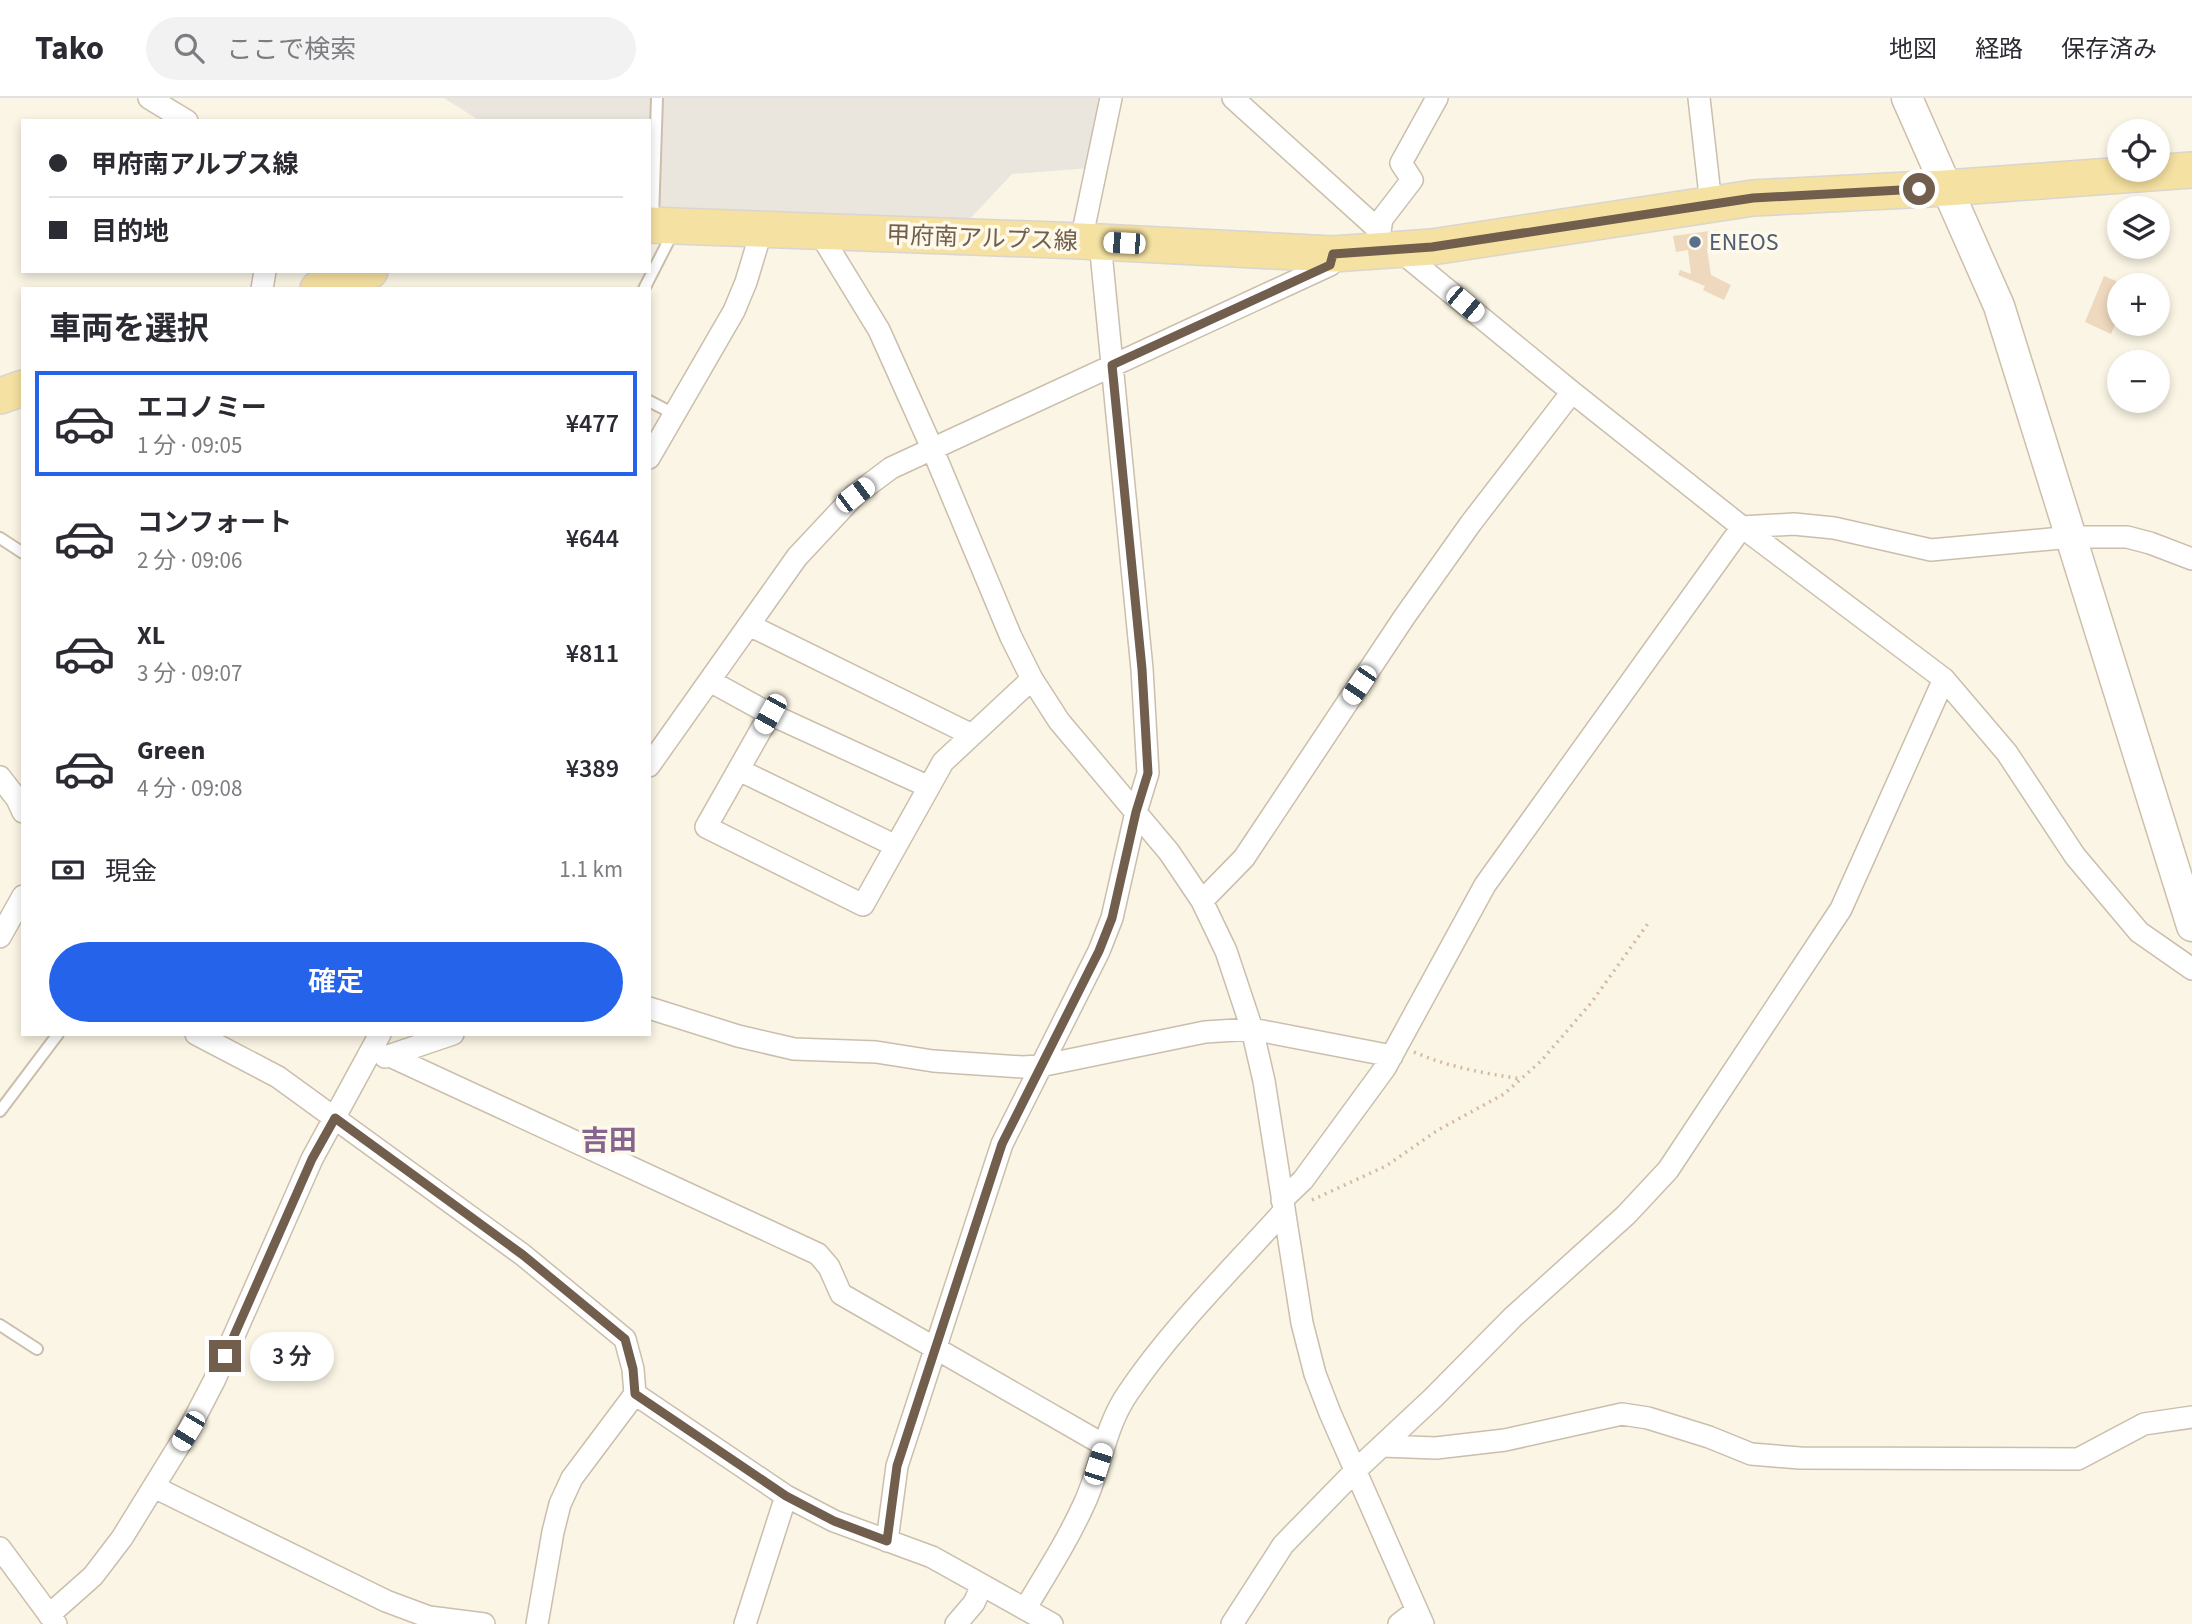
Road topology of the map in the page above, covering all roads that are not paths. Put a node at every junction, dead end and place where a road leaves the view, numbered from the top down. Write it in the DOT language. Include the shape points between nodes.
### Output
graph roads {
  1 [pos="149,98"];
  2 [pos="657,98"];
  3 [pos="1111,98"];
  4 [pos="1233,98"];
  5 [pos="1437,98"];
  6 [pos="1699,98"];
  7 [pos="1907,98"];
  8 [pos="184,119"];
  9 [pos="2192,170"];
  10 [pos="1946,188"];
  11 [pos="1711,204"];
  12 [pos="657,226"];
  13 [pos="762,229"];
  14 [pos="819,232"];
  15 [pos="1091,242"];
  16 [pos="1386,244"];
  17 [pos="1333,254"];
  18 [pos="364,273"];
  19 [pos="324,287"];
  20 [pos="645,287"];
  21 [pos="1112,365"];
  22 [pos="21,389"];
  23 [pos="1572,392"];
  24 [pos="0,396"];
  25 [pos="651,402"];
  26 [pos="674,414"];
  27 [pos="932,448"];
  28 [pos="651,454"];
  29 [pos="1742,527"];
  30 [pos="2073,537"];
  31 [pos="0,538"];
  32 [pos="21,552"];
  33 [pos="2192,559"];
  34 [pos="749,625"];
  35 [pos="1032,679"];
  36 [pos="1944,680"];
  37 [pos="710,681"];
  38 [pos="770,714"];
  39 [pos="972,735"];
  40 [pos="651,763"];
  41 [pos="739,770"];
  42 [pos="0,777"];
  43 [pos="929,787"];
  44 [pos="21,808"];
  45 [pos="1136,812"];
  46 [pos="896,846"];
  47 [pos="21,900"];
  48 [pos="1202,901"];
  49 [pos="2192,926"];
  50 [pos="0,937"];
  51 [pos="2192,969"];
  52 [pos="651,1009"];
  53 [pos="1252,1029"];
  54 [pos="56,1036"];
  55 [pos="200,1036"];
  56 [pos="379,1036"];
  57 [pos="447,1036"];
  58 [pos="1395,1051"];
  59 [pos="390,1056"];
  60 [pos="363,1065"];
  61 [pos="1040,1066"];
  62 [pos="0,1111"];
  63 [pos="335,1118"];
  64 [pos="1283,1205"];
  65 [pos="0,1325"];
  66 [pos="935,1348"];
  67 [pos="37,1349"];
  68 [pos="635,1394"];
  69 [pos="2192,1417"];
  70 [pos="1104,1446"];
  71 [pos="1382,1446"];
  72 [pos="1357,1469"];
  73 [pos="154,1487"];
  74 [pos="786,1496"];
  75 [pos="887,1541"];
  76 [pos="0,1548"];
  77 [pos="982,1585"];
  78 [pos="1024,1609"];
  79 [pos="1420,1617"];
  80 [pos="52,1619"];
  81 [pos="484,1624"];
  82 [pos="537,1624"];
  83 [pos="744,1624"];
  84 [pos="956,1624"];
  85 [pos="1052,1624"];
  86 [pos="1232,1624"];
  87 [pos="1399,1624"];
  1 -- 8 [label="street"];
  2 -- 12 [label="lane"];
  3 -- 15 [label="street"];
  4 -- 16 [label="street"];
  5 -- 16 [label="street" via="1401,163 1412,180 1382,219"];
  6 -- 11 [label="street"];
  7 -- 10 [label="street"];
  9 -- 10 [label="main road, 甲府南アルプス線"];
  10 -- 11 [label="main road, 甲府南アルプス線"];
  10 -- 30 [label="street" via="1999,306"];
  11 -- 16 [label="main road, 甲府南アルプス線"];
  12 -- 13 [label="main road, 甲府南アルプス線"];
  12 -- 20 [label="lane" via="668,242"];
  13 -- 14 [label="main road, 甲府南アルプス線"];
  13 -- 26 [label="street" via="734,311"];
  14 -- 15 [label="main road, 甲府南アルプス線"];
  14 -- 27 [label="street" via="878,330"];
  15 -- 17 [label="main road, 甲府南アルプス線"];
  15 -- 21 [label="street"];
  16 -- 17 [label="main road, 甲府南アルプス線"];
  16 -- 23 [label="street"];
  17 -- 21 [label="street" via="1330,265"];
  18 -- 19 [label="main road"];
  21 -- 27 [label="street"];
  21 -- 45 [label="street" via="1148,773"];
  22 -- 24 [label="main road"];
  23 -- 29 [label="street"];
  23 -- 48 [label="street" via="1405,616 1244,858"];
  25 -- 26 [label="lane"];
  26 -- 28 [label="street"];
  27 -- 34 [label="street" via="891,468 855,495 797,557"];
  27 -- 35 [label="street"];
  29 -- 30 [label="street" via="1794,524 1834,528 1931,550"];
  29 -- 36 [label="street"];
  29 -- 58 [label="street" via="1485,885"];
  30 -- 33 [label="street" via="2127,537"];
  30 -- 49 [label="street"];
  31 -- 32 [label="lane"];
  34 -- 37 [label="street"];
  34 -- 39 [label="street"];
  35 -- 39 [label="street"];
  35 -- 45 [label="street" via="1059,721"];
  36 -- 51 [label="street" via="2007,753 2075,856 2139,932"];
  36 -- 71 [label="street" via="1841,909 1668,1170"];
  37 -- 38 [label="street"];
  37 -- 40 [label="street"];
  38 -- 41 [label="street"];
  38 -- 43 [label="street"];
  39 -- 43 [label="street" via="943,762"];
  41 -- 46 [label="street"];
  41 -- 46 [label="street" via="706,827 863,905"];
  42 -- 44 [label="street"];
  43 -- 46 [label="street"];
  45 -- 48 [label="street"];
  45 -- 61 [label="street" via="1112,918"];
  47 -- 50 [label="street"];
  48 -- 53 [label="street" via="1226,951"];
  52 -- 61 [label="street" via="794,1049"];
  53 -- 58 [label="street"];
  53 -- 61 [label="street" via="1205,1031"];
  53 -- 64 [label="street"];
  54 -- 62 [label="lane"];
  55 -- 63 [label="street" via="278,1077"];
  56 -- 60 [label="street"];
  57 -- 59 [label="street"];
  58 -- 64 [label="street"];
  59 -- 60 [label="street"];
  59 -- 66 [label="street" via="818,1254 841,1294"];
  60 -- 63 [label="street"];
  61 -- 66 [label="street" via="1002,1144"];
  63 -- 68 [label="street" via="523,1255 625,1339"];
  63 -- 73 [label="street" via="312,1159 214,1381"];
  64 -- 70 [label="street" via="1127,1394"];
  64 -- 72 [label="street" via="1315,1374"];
  65 -- 67 [label="lane"];
  66 -- 70 [label="street"];
  66 -- 75 [label="street" via="897,1466"];
  68 -- 74 [label="street"];
  68 -- 82 [label="street" via="572,1478 560,1504"];
  69 -- 71 [label="street" via="2144,1424 2078,1459 1751,1454 1648,1418 1622,1414 1505,1440 1436,1448"];
  70 -- 78 [label="street" via="1086,1500"];
  71 -- 72 [label="street"];
  72 -- 79 [label="street"];
  72 -- 86 [label="street" via="1283,1545"];
  73 -- 80 [label="street" via="93,1576"];
  73 -- 81 [label="street" via="386,1601 429,1616"];
  74 -- 75 [label="street"];
  74 -- 83 [label="street"];
  75 -- 77 [label="street" via="932,1557"];
  76 -- 80 [label="street"];
  77 -- 78 [label="street"];
  77 -- 84 [label="street"];
  78 -- 85 [label="street"];
  79 -- 87 [label="street"];
}
